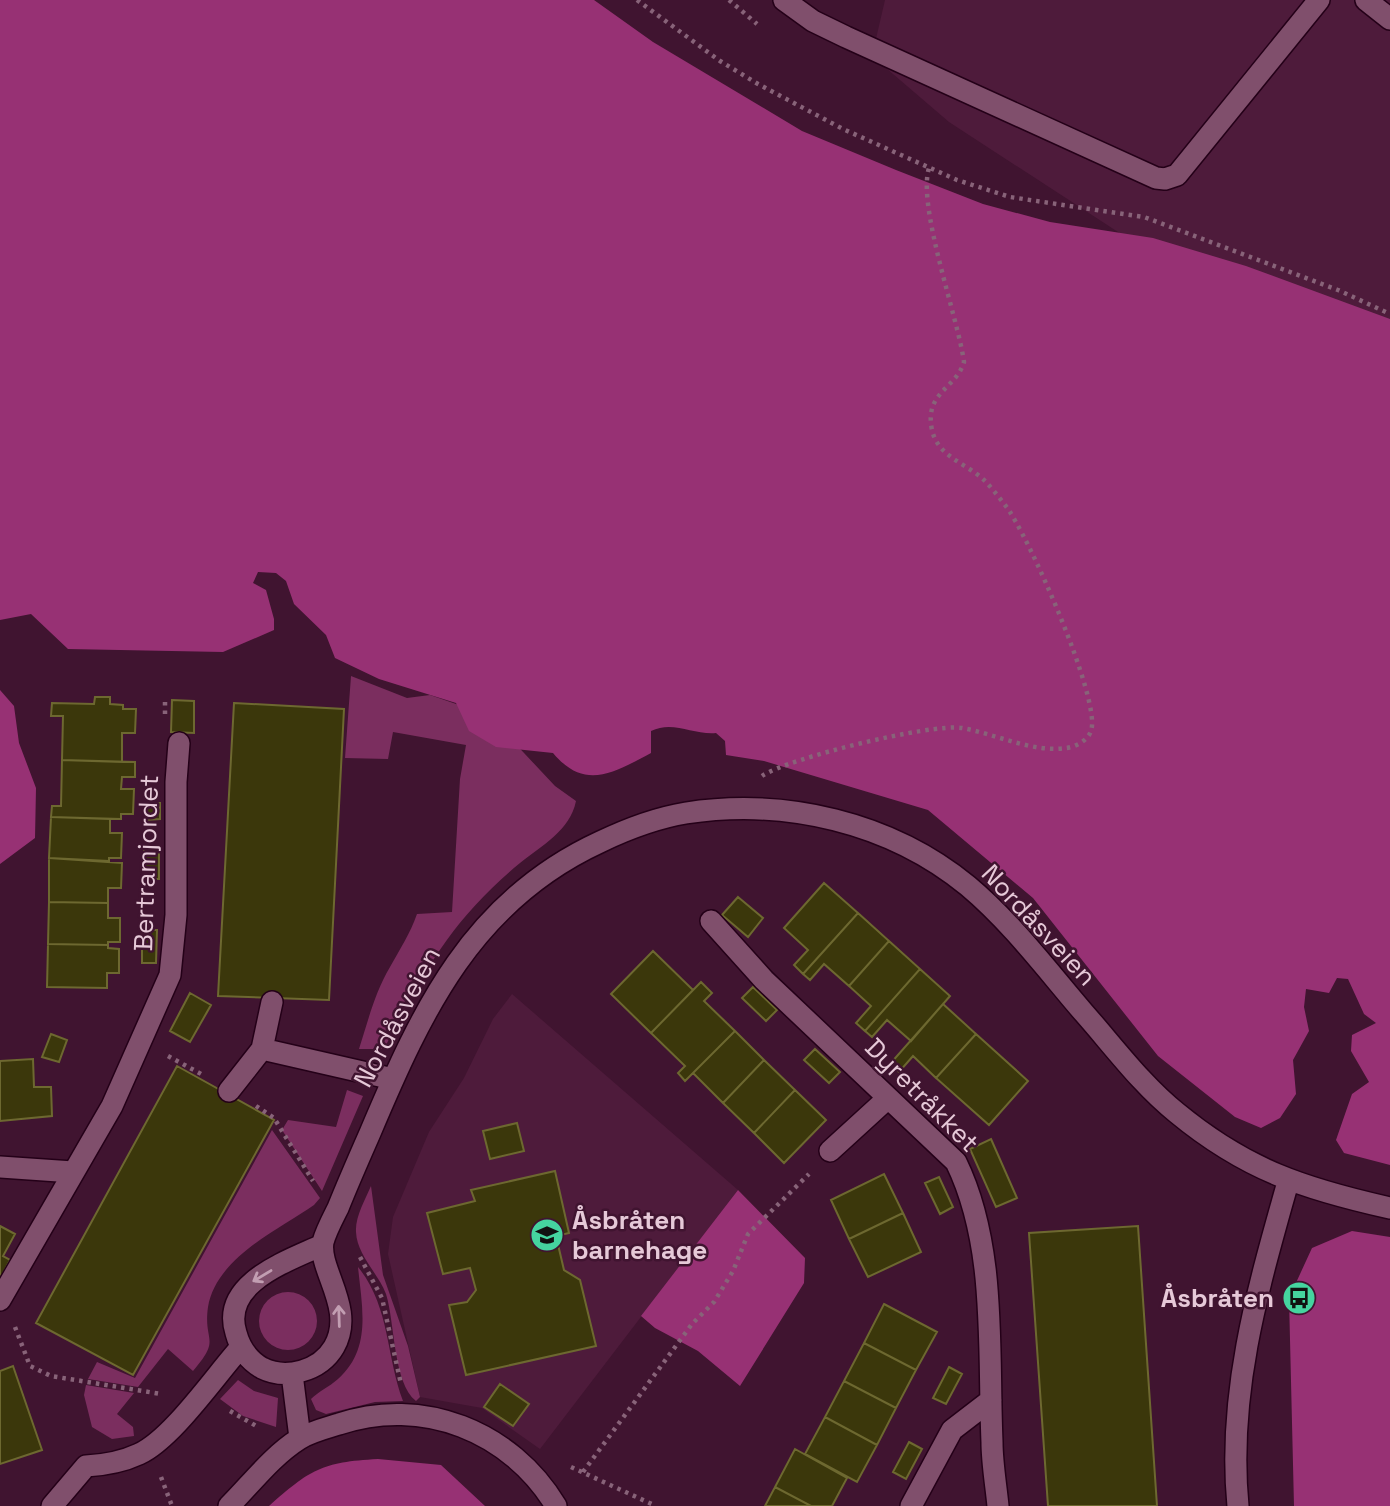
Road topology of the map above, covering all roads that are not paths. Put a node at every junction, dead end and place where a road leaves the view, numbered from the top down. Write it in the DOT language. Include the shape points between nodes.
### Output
graph roads {
  1 [pos="784,0"];
  2 [pos="1319,0"];
  3 [pos="1366,0"];
  4 [pos="1390,19"];
  5 [pos="179,743"];
  6 [pos="711,921"];
  7 [pos="272,1002"];
  8 [pos="262,1049"];
  9 [pos="393,1079"];
  10 [pos="229,1090"];
  11 [pos="888,1098"];
  12 [pos="830,1151"];
  13 [pos="0,1167"];
  14 [pos="73,1172"];
  15 [pos="1287,1182"];
  16 [pos="1390,1208"];
  17 [pos="322,1245"];
  18 [pos="0,1300"];
  19 [pos="241,1347"];
  20 [pos="292,1374"];
  21 [pos="991,1400"];
  22 [pos="300,1438"];
  23 [pos="52,1506"];
  24 [pos="229,1506"];
  25 [pos="556,1506"];
  26 [pos="911,1506"];
  27 [pos="998,1506"];
  28 [pos="1238,1506"];
  1 -- 2 [label="street" via="846,37 1165,179 1177,175"];
  3 -- 4 [label="street"];
  5 -- 14 [label="street, Bertramjordet" via="176,915 170,975 135,1058"];
  6 -- 11 [label="street, Dyretråkket" via="764,980"];
  7 -- 8 [label="street"];
  8 -- 9 [label="street"];
  8 -- 10 [label="street"];
  9 -- 15 [label="street, Nordåsveien" via="426,1010 460,955 496,913 539,877 630,829 682,814 773,808 872,830 919,852 968,886 1176,1113 1246,1161"];
  9 -- 17 [label="street, Nordåsveien"];
  11 -- 12 [label="street"];
  11 -- 21 [label="street, Dyretråkket" via="956,1162 968,1188 984,1272"];
  13 -- 14 [label="street"];
  14 -- 18 [label="street, Bertramjordet"];
  15 -- 16 [label="street, Nordåsveien"];
  15 -- 28 [label="street" via="1241,1368 1236,1409"];
  17 -- 19 [label="street, one-way" via="251,1282 237,1301 233,1326"];
  20 -- 17 [label="street, one-way" via="320,1362 334,1348 340,1329 340,1308"];
  19 -- 20 [label="street" via="264,1369"];
  19 -- 23 [label="street" via="160,1439 140,1454 86,1466"];
  20 -- 22 [label="street"];
  21 -- 26 [label="street" via="952,1430"];
  21 -- 27 [label="street, Dyretråkket"];
  22 -- 24 [label="street"];
  22 -- 25 [label="street" via="356,1418 415,1413 476,1432 503,1447 531,1471"];
}
